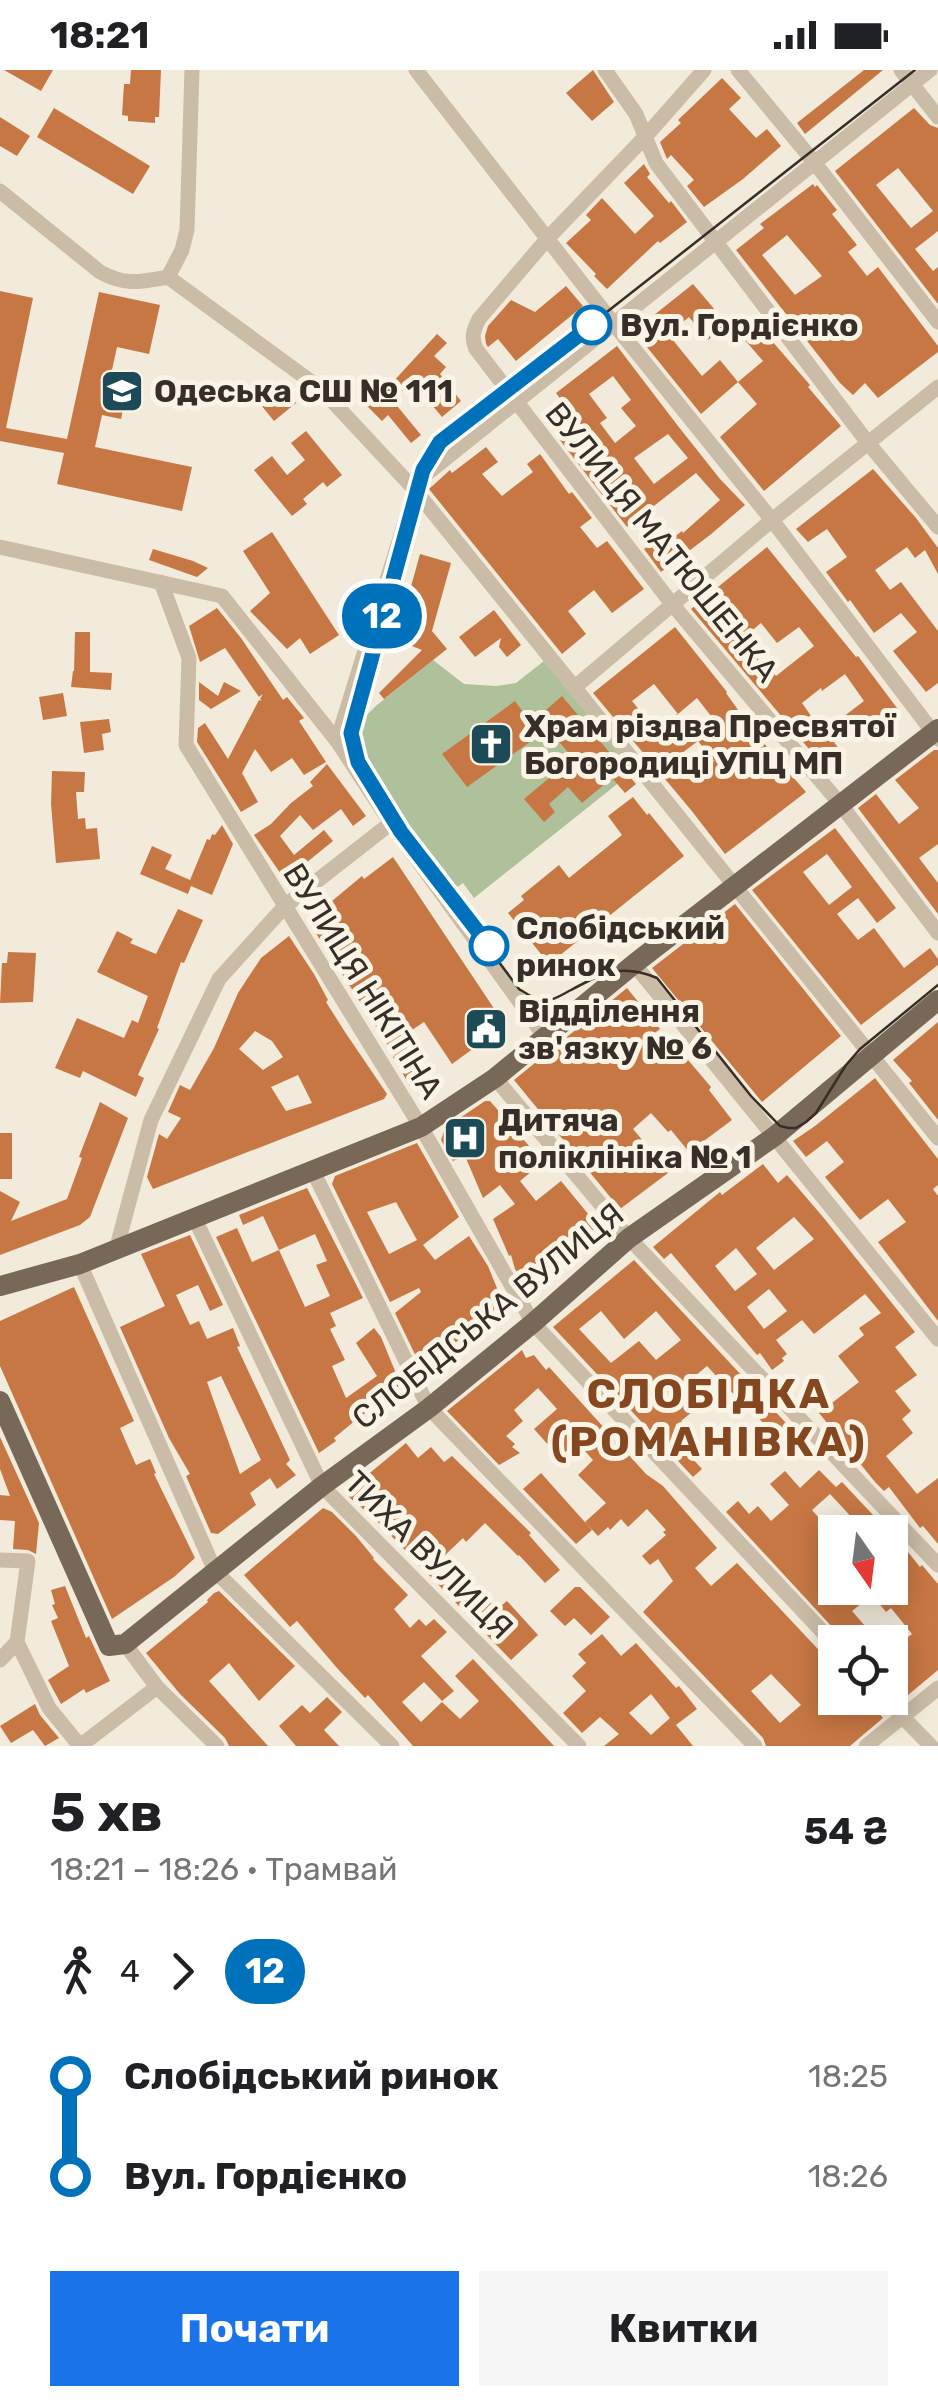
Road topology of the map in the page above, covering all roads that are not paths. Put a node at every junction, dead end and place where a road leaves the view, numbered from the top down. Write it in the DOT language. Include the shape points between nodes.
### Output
graph roads {
  1 [pos="192,70"];
  2 [pos="416,70"];
  3 [pos="605,70"];
  4 [pos="704,70"];
  5 [pos="738,70"];
  6 [pos="901,70"];
  7 [pos="930,70"];
  8 [pos="912,84"];
  9 [pos="938,117"];
  10 [pos="645,137"];
  11 [pos="814,162"];
  12 [pos="0,191"];
  13 [pos="547,239"];
  14 [pos="716,241"];
  15 [pos="168,277"];
  16 [pos="938,322"];
  17 [pos="613,323"];
  18 [pos="938,388"];
  19 [pos="515,401"];
  20 [pos="868,443"];
  21 [pos="415,490"];
  22 [pos="772,520"];
  23 [pos="938,526"];
  24 [pos="0,547"];
  25 [pos="161,582"];
  26 [pos="672,604"];
  27 [pos="575,687"];
  28 [pos="936,734"];
  29 [pos="337,741"];
  30 [pos="841,806"];
  31 [pos="391,823"];
  32 [pos="736,887"];
  33 [pos="285,906"];
  34 [pos="938,933"];
  35 [pos="634,964"];
  36 [pos="938,1000"];
  37 [pos="545,1037"];
  38 [pos="872,1056"];
  39 [pos="496,1078"];
  40 [pos="421,1126"];
  41 [pos="775,1136"];
  42 [pos="938,1138"];
  43 [pos="312,1169"];
  44 [pos="194,1217"];
  45 [pos="628,1238"];
  46 [pos="116,1250"];
  47 [pos="80,1264"];
  48 [pos="0,1286"];
  49 [pos="533,1323"];
  50 [pos="938,1339"];
  51 [pos="0,1401"];
  52 [pos="429,1408"];
  53 [pos="322,1486"];
  54 [pos="0,1560"];
  55 [pos="938,1565"];
  56 [pos="216,1570"];
  57 [pos="818,1627"];
  58 [pos="17,1642"];
  59 [pos="125,1644"];
  60 [pos="0,1660"];
  61 [pos="157,1686"];
  62 [pos="938,1688"];
  63 [pos="902,1717"];
  64 [pos="80,1746"];
  65 [pos="217,1746"];
  66 [pos="392,1746"];
  67 [pos="579,1746"];
  68 [pos="755,1746"];
  69 [pos="866,1746"];
  70 [pos="931,1746"];
  1 -- 15 [label="street" via="187,230"];
  2 -- 13 [label="street"];
  3 -- 10 [label="street"];
  4 -- 10 [label="street"];
  5 -- 11 [label="street"];
  6 -- 8 [label="street"];
  7 -- 8 [label="street"];
  8 -- 9 [label="street"];
  8 -- 11 [label="street"];
  10 -- 13 [label="street"];
  10 -- 14 [label="street" via="656,163"];
  11 -- 14 [label="street"];
  11 -- 16 [label="street"];
  12 -- 15 [label="street" via="119,282"];
  13 -- 17 [label="street"];
  13 -- 19 [label="street, ВУЛИЦЯ МАТЮШЕНКА" via="472,332 476,350"];
  14 -- 17 [label="street"];
  14 -- 20 [label="street"];
  15 -- 21 [label="street" via="321,389"];
  17 -- 19 [label="street"];
  17 -- 22 [label="street"];
  18 -- 20 [label="street"];
  19 -- 21 [label="street"];
  19 -- 26 [label="street, ВУЛИЦЯ МАТЮШЕНКА"];
  20 -- 22 [label="street"];
  20 -- 23 [label="street"];
  21 -- 27 [label="street"];
  21 -- 29 [label="street"];
  22 -- 26 [label="street"];
  22 -- 28 [label="street"];
  24 -- 25 [label="street"];
  25 -- 29 [label="street" via="222,596"];
  25 -- 33 [label="street, ВУЛИЦЯ НІКІТІНА" via="190,658 186,744"];
  26 -- 27 [label="street"];
  26 -- 30 [label="street, ВУЛИЦЯ МАТЮШЕНКА"];
  27 -- 32 [label="street"];
  28 -- 30 [label="main road"];
  29 -- 31 [label="street"];
  30 -- 32 [label="main road"];
  30 -- 34 [label="street, ВУЛИЦЯ МАТЮШЕНКА"];
  31 -- 33 [label="street"];
  31 -- 37 [label="street"];
  32 -- 35 [label="main road"];
  32 -- 38 [label="street"];
  33 -- 40 [label="street, ВУЛИЦЯ НІКІТІНА"];
  33 -- 46 [label="street" via="219,979 151,1120"];
  35 -- 37 [label="main road"];
  35 -- 41 [label="street"];
  36 -- 38 [label="main road, СЛОБІДСЬКА ВУЛИЦЯ"];
  37 -- 39 [label="main road"];
  38 -- 41 [label="main road, СЛОБІДСЬКА ВУЛИЦЯ"];
  38 -- 42 [label="street"];
  39 -- 40 [label="main road"];
  39 -- 45 [label="street"];
  40 -- 43 [label="main road"];
  40 -- 49 [label="street, ВУЛИЦЯ НІКІТІНА"];
  41 -- 45 [label="main road, СЛОБІДСЬКА ВУЛИЦЯ"];
  41 -- 50 [label="street"];
  43 -- 44 [label="main road"];
  43 -- 52 [label="street"];
  44 -- 46 [label="main road"];
  44 -- 53 [label="street, ТИХА ВУЛИЦЯ"];
  45 -- 49 [label="main road, СЛОБІДСЬКА ВУЛИЦЯ"];
  45 -- 55 [label="street"];
  46 -- 47 [label="main road"];
  47 -- 48 [label="main road"];
  47 -- 56 [label="street"];
  49 -- 52 [label="main road, СЛОБІДСЬКА ВУЛИЦЯ"];
  49 -- 57 [label="street, ВУЛИЦЯ НІКІТІНА"];
  51 -- 59 [label="main road" via="108,1646"];
  52 -- 53 [label="main road, СЛОБІДСЬКА ВУЛИЦЯ"];
  52 -- 68 [label="street"];
  53 -- 56 [label="main road, СЛОБІДСЬКА ВУЛИЦЯ"];
  53 -- 67 [label="street, ТИХА ВУЛИЦЯ"];
  54 -- 58 [label="street" via="28,1561"];
  56 -- 59 [label="main road, СЛОБІДСЬКА ВУЛИЦЯ"];
  56 -- 66 [label="street"];
  58 -- 60 [label="street"];
  58 -- 64 [label="street" via="49,1708"];
  59 -- 61 [label="street"];
  61 -- 64 [label="street"];
  61 -- 65 [label="street"];
  62 -- 63 [label="street"];
  63 -- 69 [label="street"];
  63 -- 70 [label="street"];
}
